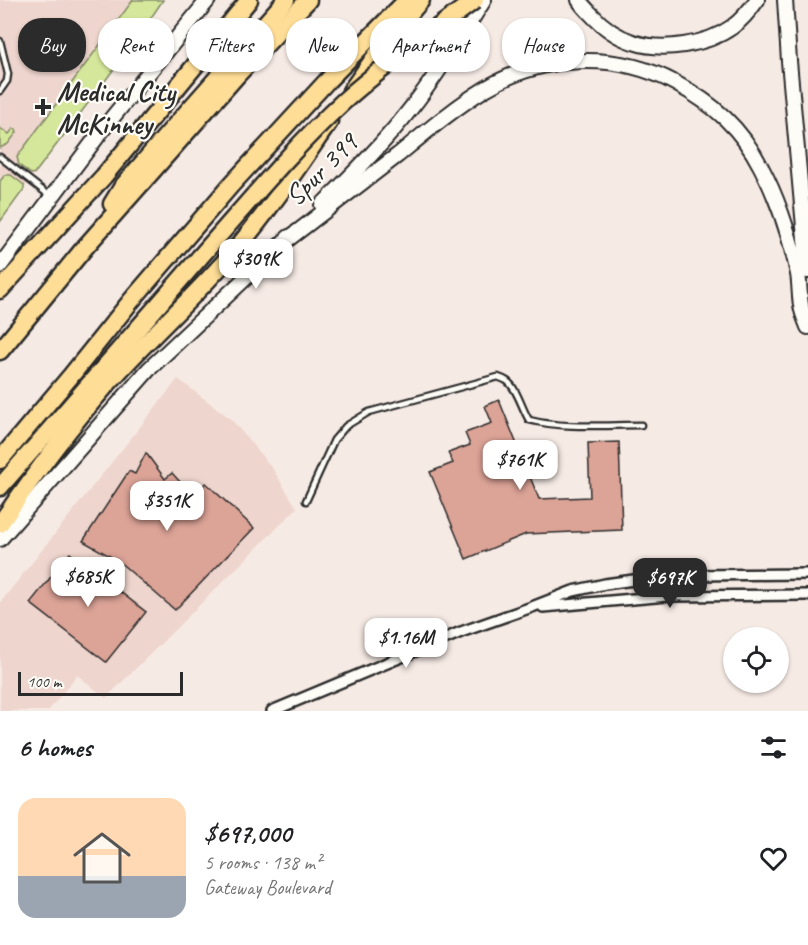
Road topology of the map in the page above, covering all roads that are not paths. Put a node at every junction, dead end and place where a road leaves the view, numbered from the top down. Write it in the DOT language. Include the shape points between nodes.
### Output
graph roads {
  1 [pos="206,0"];
  2 [pos="249,0"];
  3 [pos="286,0"];
  4 [pos="308,0"];
  5 [pos="421,0"];
  6 [pos="475,0"];
  7 [pos="484,0"];
  8 [pos="579,0"];
  9 [pos="758,0"];
  10 [pos="785,0"];
  11 [pos="403,3"];
  12 [pos="0,41"];
  13 [pos="0,91"];
  14 [pos="0,157"];
  15 [pos="52,197"];
  16 [pos="283,243"];
  17 [pos="86,246"];
  18 [pos="0,266"];
  19 [pos="808,271"];
  20 [pos="0,290"];
  21 [pos="808,327"];
  22 [pos="0,351"];
  23 [pos="641,425"];
  24 [pos="0,460"];
  25 [pos="0,487"];
  26 [pos="306,501"];
  27 [pos="0,524"];
  28 [pos="0,538"];
  29 [pos="808,574"];
  30 [pos="808,595"];
  31 [pos="532,608"];
  32 [pos="272,711"];
  1 -- 15 [label="main road"];
  2 -- 20 [label="highway" via="104,176"];
  3 -- 17 [label="highway" via="123,186"];
  4 -- 17 [label="highway"];
  5 -- 27 [label="highway" via="388,39 250,231 86,408"];
  6 -- 25 [label="highway, bridge" via="375,74 295,150"];
  7 -- 16 [label="main road, Spur 399" via="413,107"];
  8 -- 9 [label="main road" via="611,32 635,43 665,47 711,38 732,27"];
  10 -- 19 [label="main road"];
  11 -- 24 [label="highway" via="231,185"];
  12 -- 13 [label="lane" via="8,77"];
  14 -- 15 [label="lane"];
  15 -- 18 [label="main road"];
  16 -- 21 [label="main road" via="485,89 542,66 603,61 663,76 721,113 743,138 775,194 786,223"];
  16 -- 28 [label="main road, Spur 399" via="149,369"];
  17 -- 22 [label="highway"];
  23 -- 26 [label="lane" via="559,425 529,420 513,387 498,377 369,412 346,426 333,440"];
  29 -- 31 [label="street" via="648,578 573,591"];
  30 -- 31 [label="street" via="667,596"];
  31 -- 32 [label="street" via="461,632"];
}
